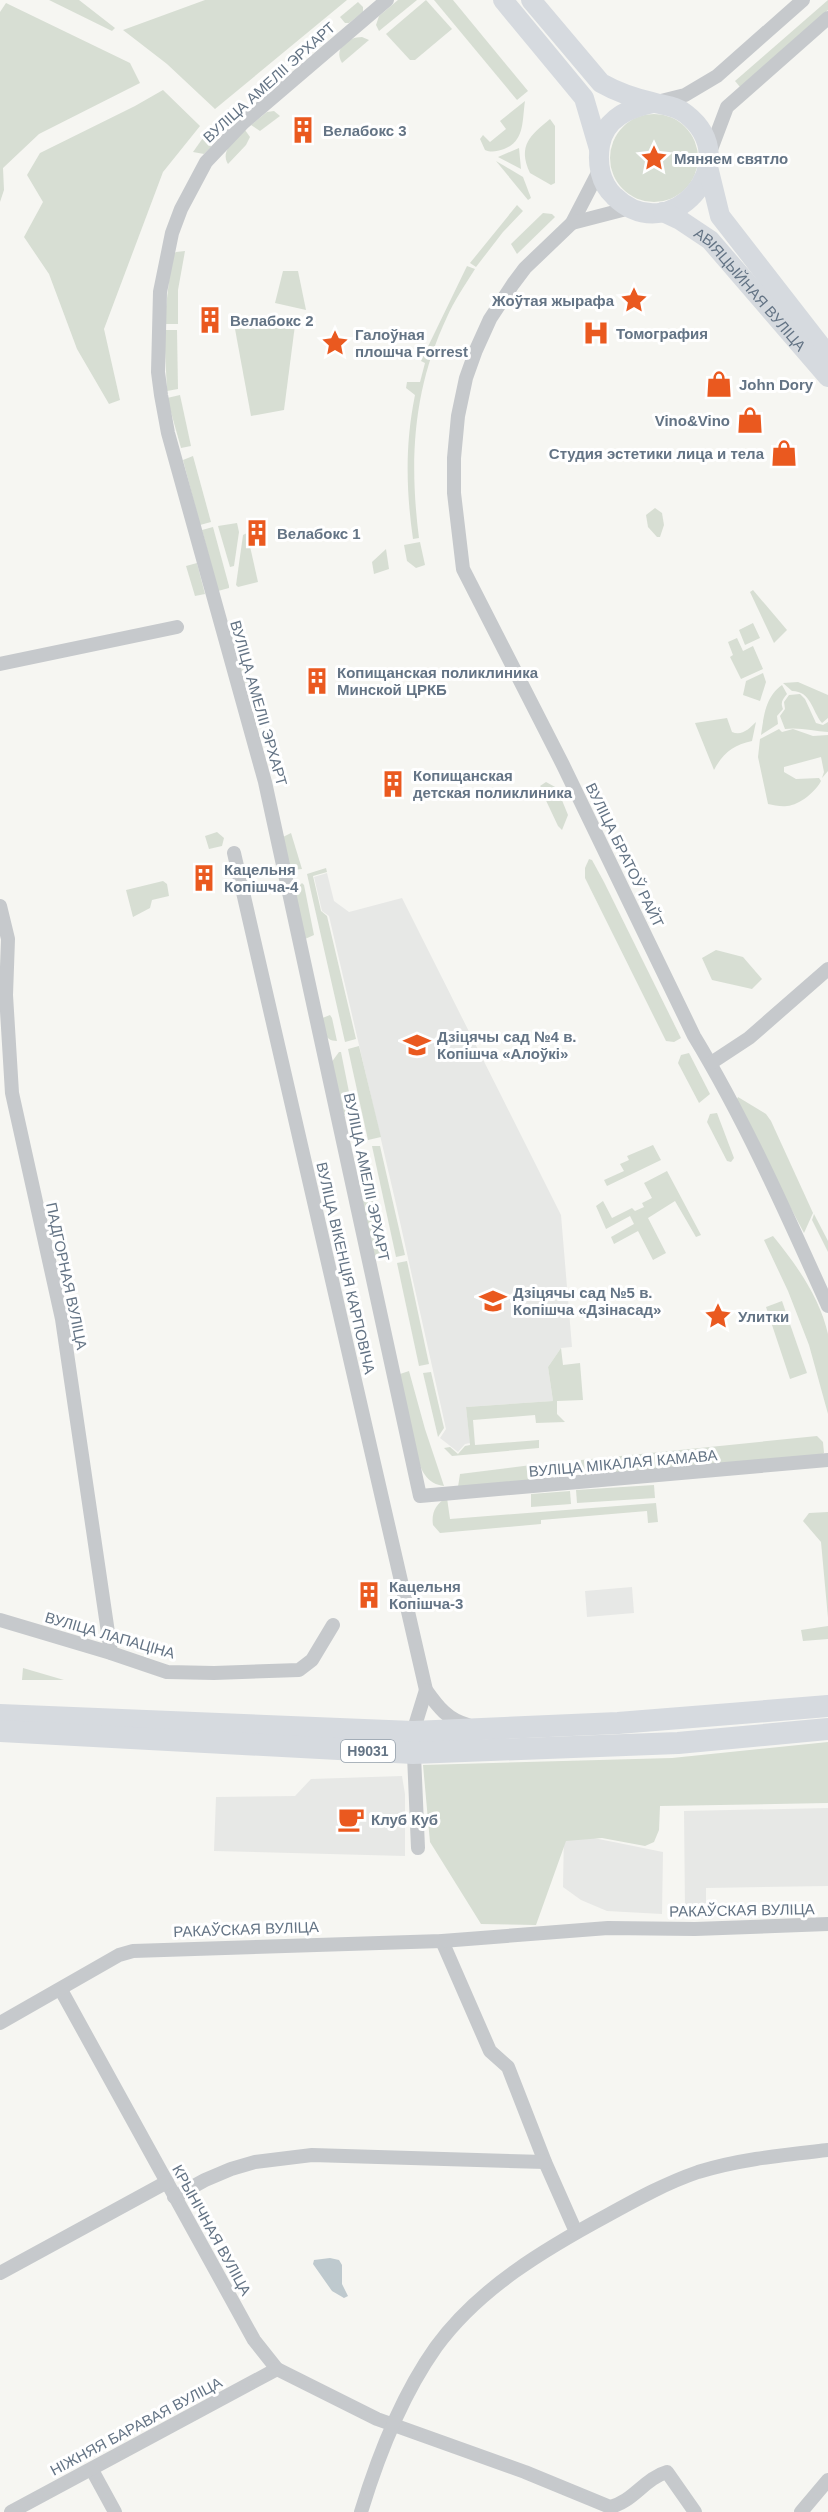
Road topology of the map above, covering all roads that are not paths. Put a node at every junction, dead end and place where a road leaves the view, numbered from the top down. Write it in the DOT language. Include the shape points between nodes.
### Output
graph roads {
  1 [pos="387,0"];
  2 [pos="503,0"];
  3 [pos="531,0"];
  4 [pos="803,0"];
  5 [pos="828,18"];
  6 [pos="653,103"];
  7 [pos="599,149"];
  8 [pos="709,161"];
  9 [pos="600,169"];
  10 [pos="630,208"];
  11 [pos="663,213"];
  12 [pos="572,223"];
  13 [pos="828,356"];
  14 [pos="828,377"];
  15 [pos="177,627"];
  16 [pos="0,664"];
  17 [pos="234,852"];
  18 [pos="0,906"];
  19 [pos="828,969"];
  20 [pos="711,1063"];
  21 [pos="828,1306"];
  22 [pos="828,1460"];
  23 [pos="420,1496"];
  24 [pos="0,1620"];
  25 [pos="333,1625"];
  26 [pos="111,1653"];
  27 [pos="426,1690"];
  28 [pos="828,1706"];
  29 [pos="0,1715"];
  30 [pos="828,1729"];
  31 [pos="0,1731"];
  32 [pos="482,1739"];
  33 [pos="413,1742"];
  34 [pos="418,1848"];
  35 [pos="828,1924"];
  36 [pos="442,1941"];
  37 [pos="61,1990"];
  38 [pos="0,2023"];
  39 [pos="828,2150"];
  40 [pos="545,2162"];
  41 [pos="166,2182"];
  42 [pos="174,2197"];
  43 [pos="576,2232"];
  44 [pos="0,2273"];
  45 [pos="277,2369"];
  46 [pos="393,2426"];
  47 [pos="92,2470"];
  48 [pos="828,2480"];
  49 [pos="10,2512"];
  50 [pos="115,2512"];
  51 [pos="361,2512"];
  52 [pos="696,2512"];
  53 [pos="801,2512"];
  1 -- 23 [label="street, ВУЛІЦА АМЕЛІІ ЭРХАРТ" via="243,123 202,168 181,209 163,269 158,372 168,433 265,782"];
  2 -- 7 [label="main road" via="584,98"];
  3 -- 6 [label="main road" via="601,83"];
  4 -- 6 [label="street" via="704,86"];
  5 -- 8 [label="street" via="727,107 714,136"];
  6 -- 7 [label="main road" via="633,107 616,118 606,129"];
  6 -- 8 [label="main road" via="676,107 693,120 704,133"];
  7 -- 9 [label="main road"];
  8 -- 11 [label="main road" via="702,186 693,197"];
  8 -- 13 [label="main road, АВІЯЦЫЙНАЯ ВУЛІЦА" via="720,216"];
  9 -- 10 [label="main road" via="610,192"];
  9 -- 12 [label="street"];
  10 -- 11 [label="main road"];
  10 -- 12 [label="street"];
  11 -- 14 [label="main road, АВІЯЦЫЙНАЯ ВУЛІЦА" via="710,240"];
  12 -- 20 [label="street, ВУЛІЦА БРАТОЎ РАЙТ" via="525,268 503,299 490,319 466,378 454,458 463,569 694,1036"];
  15 -- 16 [label="street"];
  17 -- 27 [label="street, ВУЛІЦА ВІКЕНЦІЯ КАРПОВІЧА"];
  18 -- 26 [label="street, ПАДГОРНАЯ ВУЛІЦА" via="8,939 6,995 12,1093 62,1319"];
  19 -- 20 [label="street" via="748,1038"];
  20 -- 21 [label="street, ВУЛІЦА БРАТОЎ РАЙТ" via="785,1208"];
  22 -- 23 [label="street, ВУЛІЦА МІКАЛАЯ КАМАВА"];
  24 -- 26 [label="street, ВУЛІЦА ЛАПАЦІНА"];
  25 -- 26 [label="street, ВУЛІЦА ЛАПАЦІНА" via="312,1660 299,1670 166,1672"];
  27 -- 32 [label="street" via="444,1712"];
  27 -- 33 [label="street"];
  28 -- 32 [label="main road, Н9031" via="618,1723"];
  29 -- 33 [label="main road, Н9031"];
  30 -- 32 [label="main road, Н9031" via="678,1743"];
  31 -- 33 [label="main road, Н9031"];
  32 -- 33 [label="main road, Н9031"];
  33 -- 34 [label="street"];
  35 -- 36 [label="street, РАКАЎСКАЯ ВУЛІЦА" via="608,1928"];
  36 -- 37 [label="street, РАКАЎСКАЯ ВУЛІЦА" via="134,1951 119,1955"];
  36 -- 40 [label="street" via="490,2051 508,2067"];
  37 -- 38 [label="street, РАКАЎСКАЯ ВУЛІЦА"];
  37 -- 41 [label="street, КРЫНІЧНАЯ ВУЛІЦА"];
  39 -- 43 [label="street" via="763,2158 698,2173 648,2193"];
  40 -- 42 [label="street" via="312,2155 231,2169"];
  40 -- 43 [label="street"];
  41 -- 42 [label="street, КРЫНІЧНАЯ ВУЛІЦА"];
  41 -- 44 [label="street"];
  42 -- 45 [label="street, КРЫНІЧНАЯ ВУЛІЦА" via="254,2340"];
  43 -- 46 [label="street" via="511,2274 455,2324 435,2349"];
  45 -- 46 [label="street, КРЫНІЧНАЯ ВУЛІЦА"];
  45 -- 47 [label="street, НІЖНЯЯ БАРАВАЯ ВУЛІЦА"];
  46 -- 51 [label="street"];
  46 -- 52 [label="street, КРЫНІЧНАЯ ВУЛІЦА" via="525,2472 610,2507 620,2505 657,2475 667,2472"];
  47 -- 49 [label="street, НІЖНЯЯ БАРАВАЯ ВУЛІЦА"];
  47 -- 50 [label="street"];
  48 -- 53 [label="street"];
}
